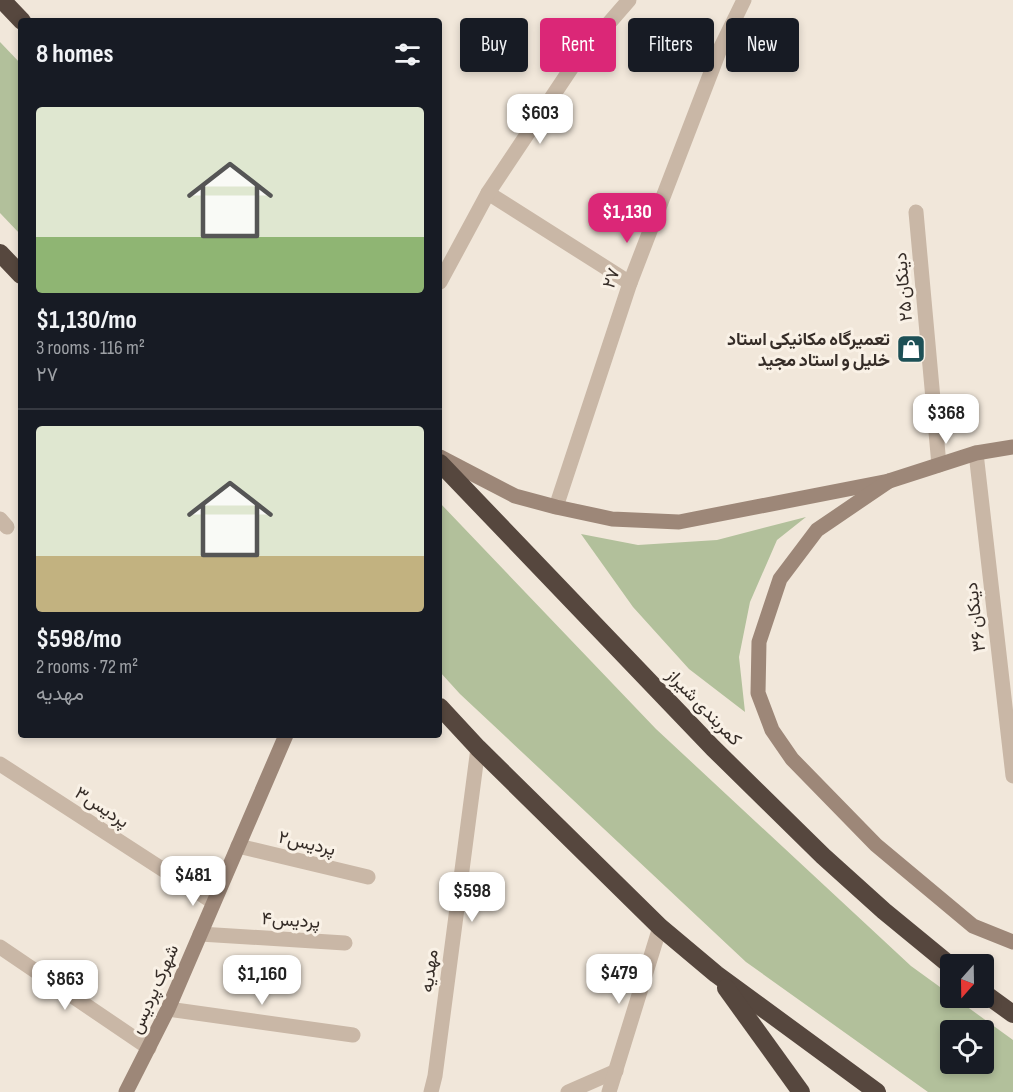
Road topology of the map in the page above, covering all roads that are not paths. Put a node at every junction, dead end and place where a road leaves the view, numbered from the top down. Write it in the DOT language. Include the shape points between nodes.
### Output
graph roads {
  1 [pos="2,0"];
  2 [pos="629,0"];
  3 [pos="744,0"];
  4 [pos="19,18"];
  5 [pos="488,193"];
  6 [pos="916,212"];
  7 [pos="0,253"];
  8 [pos="18,272"];
  9 [pos="442,278"];
  10 [pos="630,282"];
  11 [pos="1013,447"];
  12 [pos="976,453"];
  13 [pos="442,459"];
  14 [pos="442,465"];
  15 [pos="939,465"];
  16 [pos="889,481"];
  17 [pos="556,507"];
  18 [pos="442,709"];
  19 [pos="285,738"];
  20 [pos="478,748"];
  21 [pos="0,764"];
  22 [pos="1013,777"];
  23 [pos="238,846"];
  24 [pos="368,877"];
  25 [pos="213,902"];
  26 [pos="660,927"];
  27 [pos="200,934"];
  28 [pos="1013,942"];
  29 [pos="345,943"];
  30 [pos="0,947"];
  31 [pos="940,957"];
  32 [pos="716,974"];
  33 [pos="994,1000"];
  34 [pos="168,1010"];
  35 [pos="1013,1014"];
  36 [pos="353,1035"];
  37 [pos="149,1048"];
  38 [pos="616,1071"];
  39 [pos="126,1092"];
  40 [pos="431,1092"];
  41 [pos="568,1092"];
  42 [pos="609,1092"];
  43 [pos="801,1092"];
  44 [pos="877,1092"];
  1 -- 4 [label="highway"];
  2 -- 5 [label="street" via="576,61"];
  3 -- 10 [label="street, ۲۷" via="720,49"];
  5 -- 9 [label="street"];
  5 -- 10 [label="street"];
  6 -- 15 [label="street, ۲۵ دینکان"];
  7 -- 8 [label="highway"];
  10 -- 17 [label="street, ۲۷"];
  11 -- 12 [label="main road"];
  12 -- 15 [label="main road"];
  12 -- 22 [label="street, ۳۶ دینکان"];
  13 -- 17 [label="main road" via="515,496"];
  14 -- 31 [label="highway, کمربندی شیراز" via="713,748 823,856"];
  15 -- 16 [label="main road"];
  16 -- 17 [label="main road" via="679,522 612,519"];
  16 -- 28 [label="main road" via="817,530 780,579 759,642 758,693 772,730 792,759 876,845 973,926"];
  18 -- 20 [label="highway"];
  19 -- 23 [label="main road, شهرک پردیس"];
  20 -- 26 [label="highway"];
  20 -- 40 [label="street, مهدیه"];
  21 -- 25 [label="street, پردیس۳"];
  23 -- 24 [label="street, پردیس۲"];
  23 -- 25 [label="main road, شهرک پردیس"];
  25 -- 27 [label="main road, شهرک پردیس"];
  26 -- 32 [label="highway"];
  26 -- 38 [label="street"];
  27 -- 29 [label="street, پردیس۴"];
  27 -- 34 [label="main road, شهرک پردیس"];
  30 -- 37 [label="street"];
  32 -- 43 [label="highway"];
  32 -- 44 [label="highway"];
  33 -- 35 [label="highway"];
  34 -- 36 [label="street"];
  34 -- 37 [label="main road, شهرک پردیس"];
  37 -- 39 [label="main road, شهرک پردیس"];
  38 -- 41 [label="street"];
  38 -- 42 [label="street"];
}
